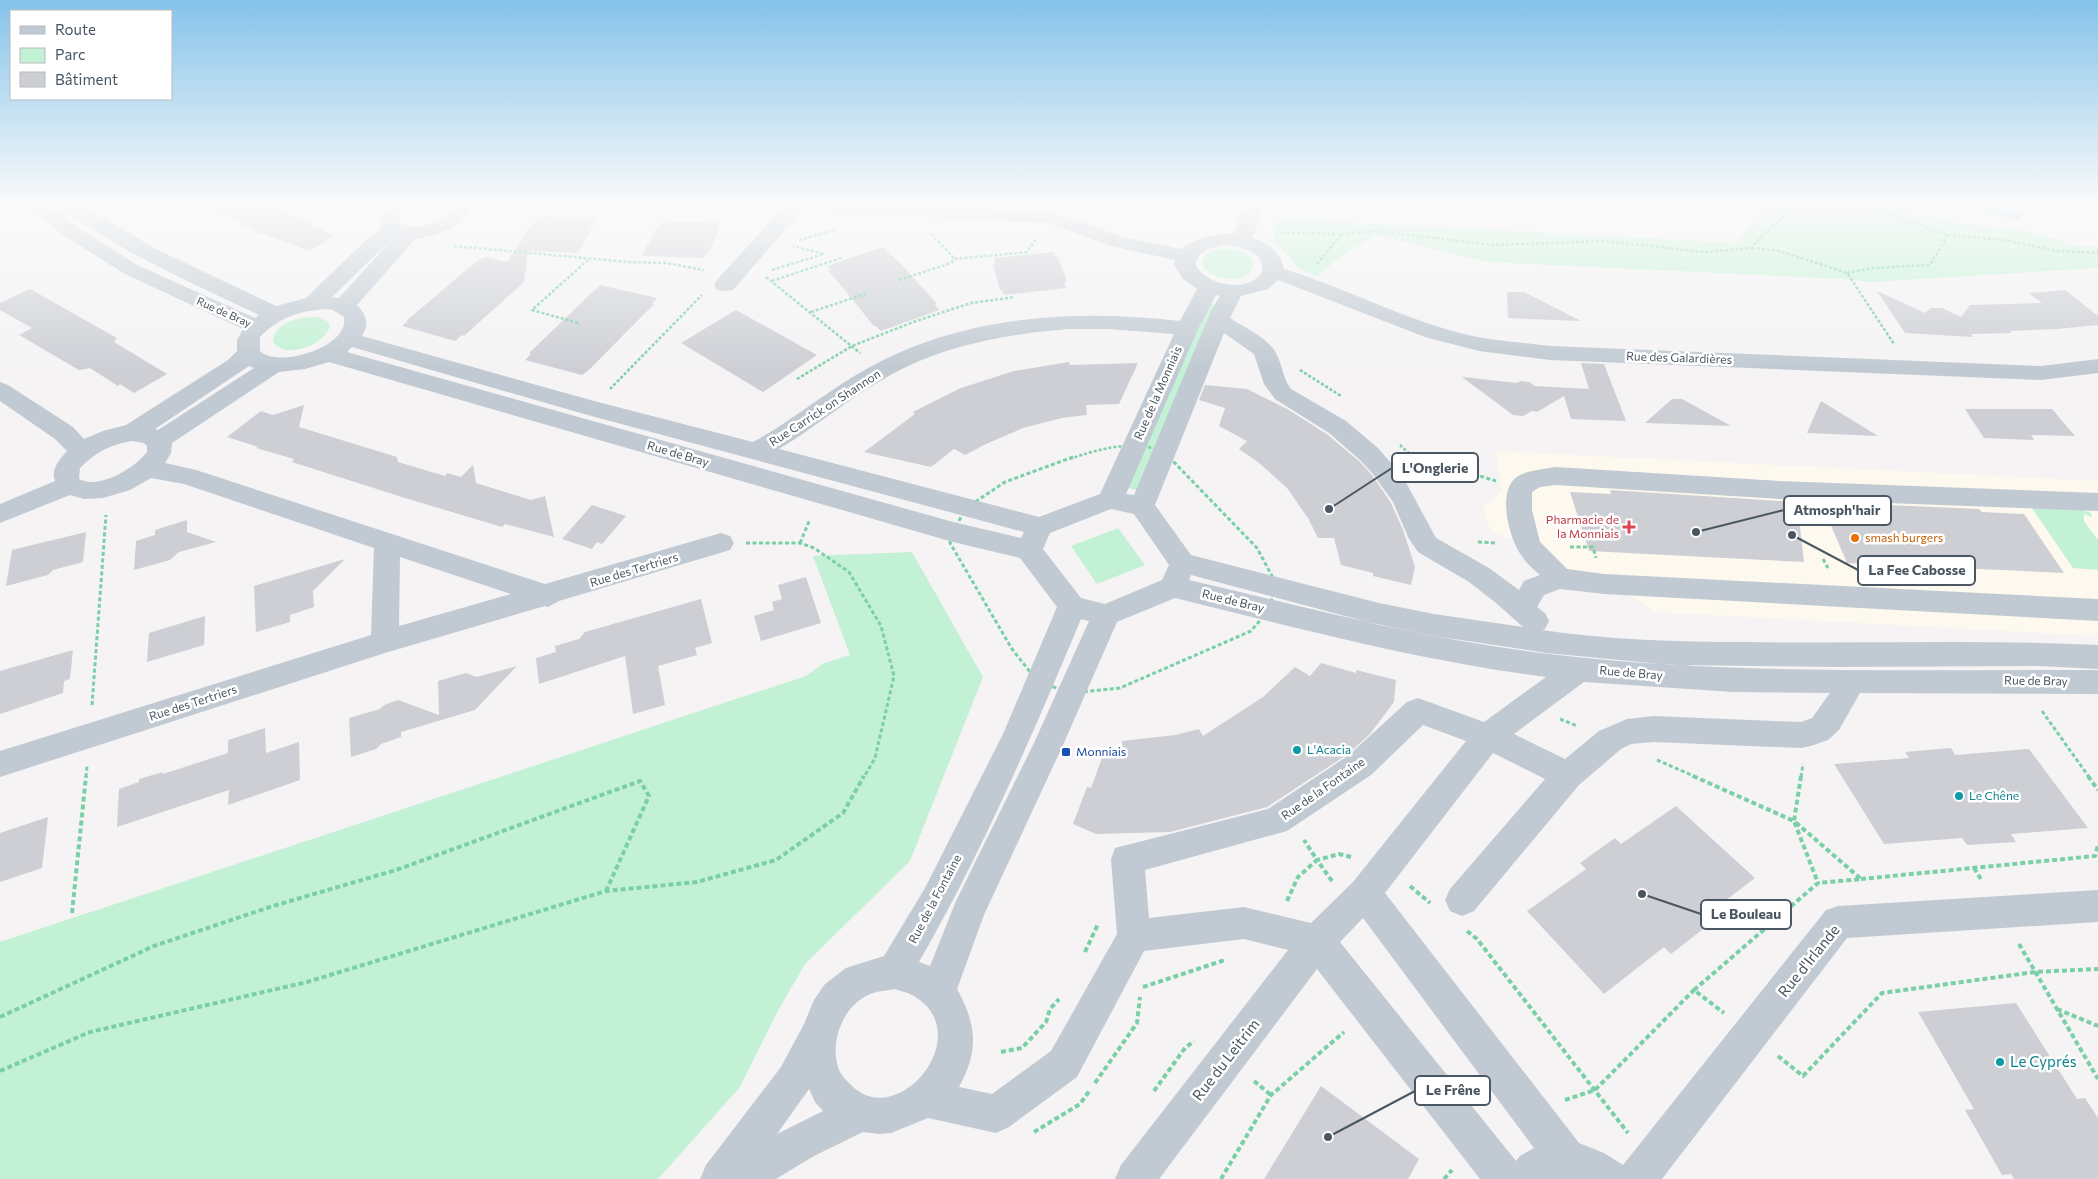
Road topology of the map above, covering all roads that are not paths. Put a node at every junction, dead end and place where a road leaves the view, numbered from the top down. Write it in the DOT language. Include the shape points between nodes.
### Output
graph roads {
  1 [pos="116,260"];
  2 [pos="162,260"];
  3 [pos="357,260"];
  4 [pos="378,260"];
  5 [pos="747,260"];
  6 [pos="1184,260"];
  7 [pos="1272,260"];
  8 [pos="1273,272"];
  9 [pos="725,285"];
  10 [pos="1209,287"];
  11 [pos="1233,291"];
  12 [pos="1344,298"];
  13 [pos="313,303"];
  14 [pos="344,306"];
  15 [pos="276,314"];
  16 [pos="1219,320"];
  17 [pos="1348,321"];
  18 [pos="257,326"];
  19 [pos="1187,329"];
  20 [pos="348,339"];
  21 [pos="249,352"];
  22 [pos="328,354"];
  23 [pos="274,365"];
  24 [pos="2098,366"];
  25 [pos="0,390"];
  26 [pos="132,433"];
  27 [pos="158,441"];
  28 [pos="82,451"];
  29 [pos="756,451"];
  30 [pos="148,469"];
  31 [pos="70,485"];
  32 [pos="1110,500"];
  33 [pos="2098,502"];
  34 [pos="1142,506"];
  35 [pos="0,514"];
  36 [pos="1034,538"];
  37 [pos="387,542"];
  38 [pos="721,543"];
  39 [pos="1178,575"];
  40 [pos="1559,579"];
  41 [pos="548,596"];
  42 [pos="1072,606"];
  43 [pos="1522,609"];
  44 [pos="2098,610"];
  45 [pos="1265,614"];
  46 [pos="1106,615"];
  47 [pos="385,642"];
  48 [pos="1546,642"];
  49 [pos="2098,657"];
  50 [pos="1580,669"];
  51 [pos="1850,681"];
  52 [pos="2098,682"];
  53 [pos="1488,736"];
  54 [pos="0,764"];
  55 [pos="1568,775"];
  56 [pos="1365,893"];
  57 [pos="1462,900"];
  58 [pos="2098,906"];
  59 [pos="1134,936"];
  60 [pos="1317,941"];
  61 [pos="894,972"];
  62 [pos="939,991"];
  63 [pos="818,1036"];
  64 [pos="927,1099"];
  65 [pos="862,1113"];
  66 [pos="1567,1160"];
  67 [pos="720,1179"];
  68 [pos="742,1179"];
  69 [pos="1135,1179"];
  70 [pos="1505,1179"];
  71 [pos="1527,1179"];
  72 [pos="1610,1179"];
  73 [pos="1637,1179"];
  1 -- 18 [label="street, Rue de Bray"];
  2 -- 15 [label="street, Rue de Bray"];
  3 -- 13 [label="street"];
  4 -- 14 [label="street"];
  5 -- 9 [label="street"];
  6 -- 10 [label="street" via="1188,273"];
  7 -- 8 [label="street"];
  8 -- 11 [label="street" via="1269,280 1260,286"];
  8 -- 12 [label="street, Rue des Galardières"];
  10 -- 11 [label="street"];
  10 -- 19 [label="street, Rue de la Monniais"];
  11 -- 16 [label="street"];
  12 -- 17 [label="street"];
  12 -- 24 [label="street, Rue des Galardières" via="1446,336 1488,346 1551,353 2041,373"];
  13 -- 14 [label="street"];
  13 -- 15 [label="street"];
  14 -- 20 [label="street" via="353,312 357,320"];
  15 -- 18 [label="street"];
  16 -- 34 [label="street"];
  16 -- 43 [label="street" via="1262,349 1283,394 1341,430 1379,463 1405,499 1427,545 1479,575"];
  18 -- 21 [label="street" via="247,345"];
  19 -- 29 [label="street, Rue Carrick on Shannon" via="1135,322 1070,321 1019,326 943,344 880,371"];
  19 -- 32 [label="street, Rue de la Monniais"];
  20 -- 22 [label="street"];
  20 -- 29 [label="street, Rue de Bray"];
  21 -- 23 [label="street" via="262,363"];
  21 -- 26 [label="street" via="236,365"];
  22 -- 23 [label="street"];
  22 -- 36 [label="street, Rue de Bray" via="952,532"];
  23 -- 27 [label="street"];
  25 -- 28 [label="street" via="64,433"];
  26 -- 27 [label="street" via="143,433"];
  26 -- 28 [label="street" via="106,438"];
  27 -- 30 [label="street" via="157,459"];
  28 -- 31 [label="street" via="66,469"];
  29 -- 36 [label="street, Rue de Bray" via="966,508"];
  30 -- 31 [label="street" via="108,489 79,490"];
  30 -- 37 [label="street" via="187,476"];
  31 -- 35 [label="street"];
  32 -- 34 [label="street"];
  32 -- 36 [label="street"];
  33 -- 40 [label="street" via="1780,490 1556,476 1539,478 1527,482 1519,490 1517,501 1528,546"];
  34 -- 39 [label="street"];
  36 -- 42 [label="street"];
  37 -- 41 [label="street"];
  37 -- 47 [label="street"];
  38 -- 41 [label="street, Rue des Tertriers"];
  39 -- 45 [label="street, Rue de Bray"];
  39 -- 46 [label="street"];
  40 -- 43 [label="street" via="1534,588"];
  40 -- 44 [label="street"];
  41 -- 47 [label="street, Rue des Tertriers"];
  42 -- 46 [label="street"];
  42 -- 61 [label="street, Rue de la Fontaine" via="1016,736 938,900"];
  43 -- 48 [label="street" via="1532,618"];
  45 -- 48 [label="street, Rue de Bray" via="1379,614 1434,626"];
  45 -- 50 [label="street, Rue de Bray" via="1444,650"];
  46 -- 62 [label="street" via="968,912"];
  47 -- 54 [label="street, Rue des Tertriers"];
  48 -- 49 [label="street, Rue de Bray" via="1679,653"];
  50 -- 51 [label="street, Rue de Bray" via="1685,678"];
  50 -- 53 [label="street, Rue du Leitrim"];
  51 -- 52 [label="street, Rue de Bray"];
  51 -- 55 [label="street" via="1830,718 1817,731 1802,735 1654,729 1627,732 1610,740"];
  53 -- 55 [label="street"];
  53 -- 56 [label="street, Rue du Leitrim"];
  53 -- 59 [label="street, Rue de la Fontaine" via="1418,711 1360,765 1276,822 1127,859"];
  55 -- 57 [label="street"];
  56 -- 60 [label="street, Rue du Leitrim"];
  56 -- 66 [label="street"];
  58 -- 73 [label="street, Rue d'Irlande" via="1838,922"];
  59 -- 60 [label="street" via="1244,922"];
  59 -- 64 [label="street" via="1064,1064 996,1114"];
  60 -- 69 [label="street, Rue du Leitrim"];
  60 -- 70 [label="street"];
  61 -- 62 [label="street" via="911,974"];
  61 -- 63 [label="street" via="854,983 837,997 824,1015"];
  62 -- 64 [label="street" via="951,1010 957,1033 954,1057 944,1080"];
  63 -- 65 [label="street" via="816,1060 824,1084 840,1102"];
  63 -- 67 [label="street" via="794,1080"];
  64 -- 65 [label="street" via="906,1111 884,1116"];
  65 -- 68 [label="street" via="821,1131"];
  66 -- 71 [label="street" via="1547,1163 1530,1173"];
  66 -- 72 [label="street" via="1585,1164"];
}
